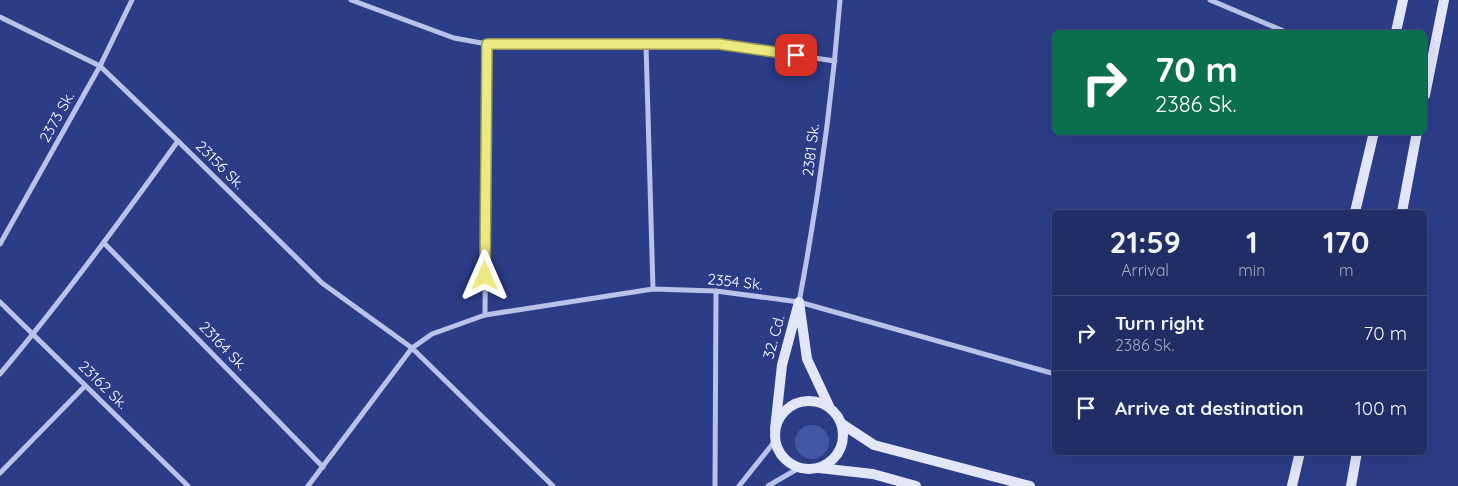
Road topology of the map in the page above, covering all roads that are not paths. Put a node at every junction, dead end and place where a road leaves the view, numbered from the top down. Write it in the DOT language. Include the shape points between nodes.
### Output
graph roads {
  1 [pos="132,0"];
  2 [pos="351,0"];
  3 [pos="840,0"];
  4 [pos="1210,0"];
  5 [pos="1403,0"];
  6 [pos="1444,0"];
  7 [pos="0,17"];
  8 [pos="1281,30"];
  9 [pos="1396,30"];
  10 [pos="487,44"];
  11 [pos="646,45"];
  12 [pos="835,61"];
  13 [pos="100,66"];
  14 [pos="1427,85"];
  15 [pos="1373,135"];
  16 [pos="1416,135"];
  17 [pos="178,140"];
  18 [pos="1355,210"];
  19 [pos="1402,210"];
  20 [pos="104,243"];
  21 [pos="0,244"];
  22 [pos="653,289"];
  23 [pos="716,291"];
  24 [pos="0,302"];
  25 [pos="799,302"];
  26 [pos="485,315"];
  27 [pos="33,334"];
  28 [pos="412,348"];
  29 [pos="1052,373"];
  30 [pos="0,374"];
  31 [pos="85,386"];
  32 [pos="828,406"];
  33 [pos="842,424"];
  34 [pos="775,429"];
  35 [pos="775,441"];
  36 [pos="1299,455"];
  37 [pos="1356,455"];
  38 [pos="323,467"];
  39 [pos="799,468"];
  40 [pos="818,468"];
  41 [pos="0,473"];
  42 [pos="188,486"];
  43 [pos="308,486"];
  44 [pos="554,486"];
  45 [pos="715,486"];
  46 [pos="739,486"];
  47 [pos="768,486"];
  48 [pos="916,486"];
  49 [pos="1030,486"];
  50 [pos="1292,486"];
  51 [pos="1351,486"];
  1 -- 13 [label="street, 2373 Sk."];
  2 -- 10 [label="street" via="454,38"];
  3 -- 12 [label="street, 2381 Sk."];
  4 -- 8 [label="street"];
  5 -- 9 [label="street"];
  6 -- 14 [label="street"];
  7 -- 13 [label="street, 23156 Sk."];
  10 -- 11 [label="street"];
  10 -- 26 [label="street"];
  11 -- 12 [label="street" via="719,44"];
  11 -- 22 [label="street"];
  12 -- 25 [label="street, 2381 Sk." via="814,225"];
  13 -- 17 [label="street, 23156 Sk."];
  13 -- 21 [label="street, 2373 Sk."];
  15 -- 18 [label="street"];
  16 -- 19 [label="street"];
  17 -- 20 [label="street"];
  17 -- 28 [label="street, 23156 Sk." via="322,283"];
  20 -- 27 [label="street"];
  20 -- 38 [label="street, 23164 Sk."];
  22 -- 23 [label="street, 2354 Sk."];
  22 -- 26 [label="street, 2354 Sk."];
  23 -- 25 [label="street, 2354 Sk."];
  23 -- 45 [label="street"];
  24 -- 27 [label="street, 23162 Sk."];
  25 -- 29 [label="street, 2354 Sk."];
  25 -- 32 [label="street, 32. Cd." via="807,358"];
  25 -- 34 [label="street, 32. Cd." via="782,365"];
  26 -- 28 [label="street, 2354 Sk." via="432,334"];
  27 -- 30 [label="street"];
  27 -- 31 [label="street, 23162 Sk."];
  28 -- 38 [label="street, 2354 Sk."];
  28 -- 44 [label="street, 23156 Sk."];
  31 -- 41 [label="street"];
  31 -- 42 [label="street, 23162 Sk."];
  32 -- 33 [label="street"];
  32 -- 34 [label="street" via="807,400 796,403 778,418"];
  33 -- 40 [label="street" via="842,446 828,464"];
  33 -- 49 [label="street" via="874,445"];
  34 -- 35 [label="street"];
  35 -- 39 [label="street" via="778,452"];
  35 -- 46 [label="street"];
  36 -- 50 [label="street"];
  37 -- 51 [label="street"];
  38 -- 43 [label="street, 2354 Sk."];
  39 -- 40 [label="street"];
  39 -- 47 [label="street"];
  40 -- 48 [label="street" via="873,474"];
}
